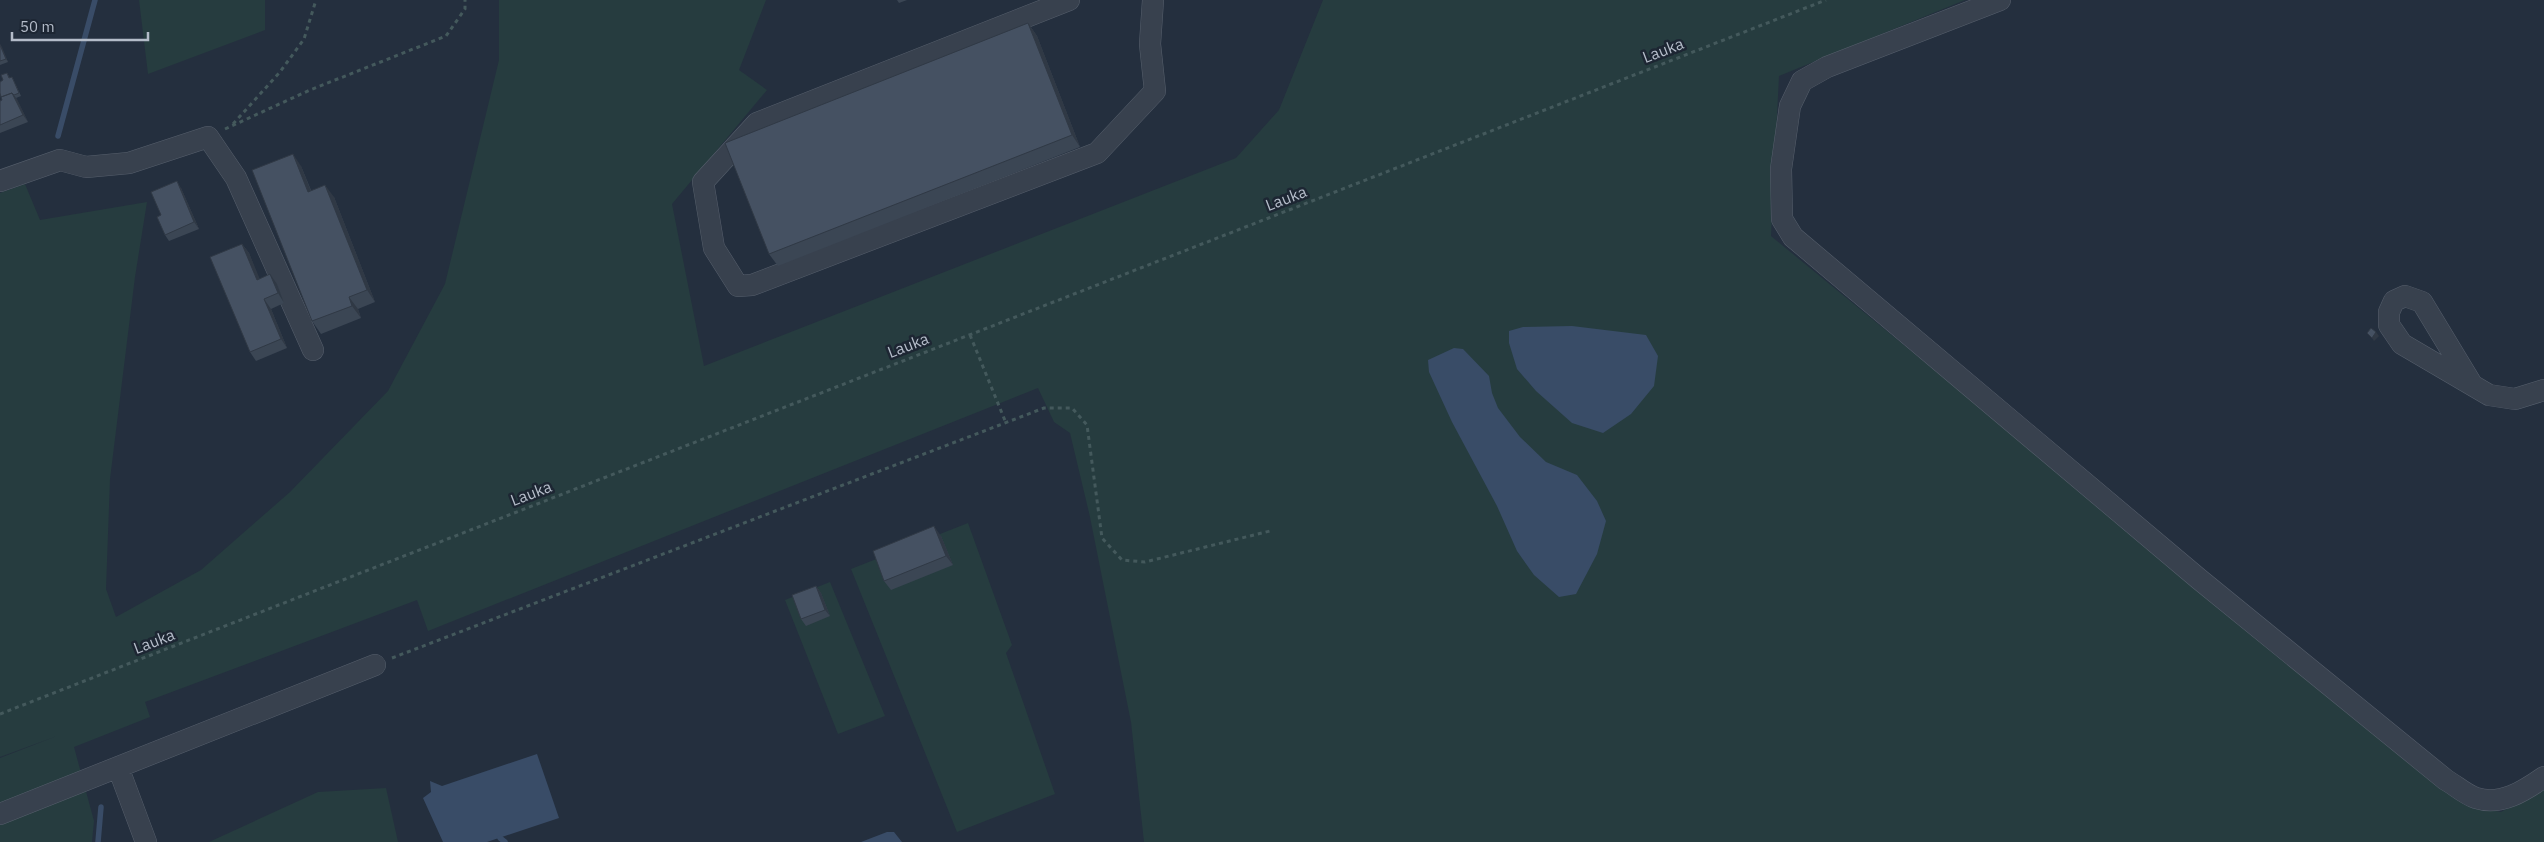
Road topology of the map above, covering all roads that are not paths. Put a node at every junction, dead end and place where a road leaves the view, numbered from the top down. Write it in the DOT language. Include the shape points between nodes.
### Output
graph roads {
  1 [pos="1069,0"];
  2 [pos="1154,0"];
  3 [pos="2000,0"];
  4 [pos="0,181"];
  5 [pos="313,350"];
  6 [pos="2471,383"];
  7 [pos="2544,390"];
  8 [pos="375,665"];
  9 [pos="118,767"];
  10 [pos="2544,778"];
  11 [pos="0,814"];
  12 [pos="146,842"];
  1 -- 2 [label="street" via="757,123 703,182 714,248 738,286 752,285 1097,153 1155,90 1150,44"];
  3 -- 10 [label="street" via="1827,66 1802,81 1790,106 1781,169 1782,219 1793,237 2199,579 2446,780 2476,798 2497,800 2523,792"];
  4 -- 5 [label="street" via="60,160 86,166 129,163 208,137 236,178"];
  6 -- 7 [label="street" via="2488,394 2515,399"];
  8 -- 9 [label="street"];
  9 -- 11 [label="street"];
  9 -- 12 [label="street"];
}
